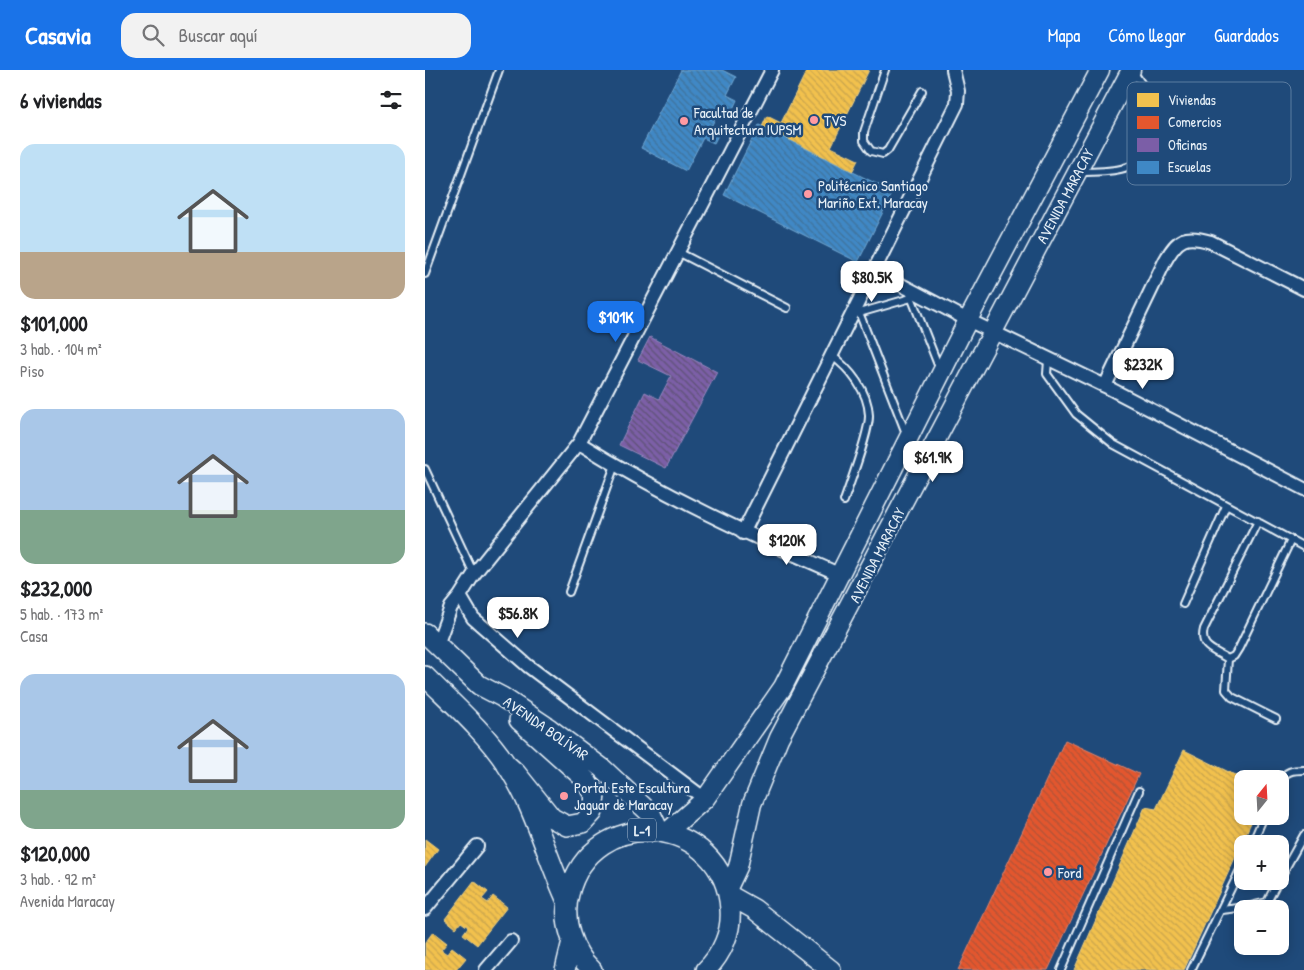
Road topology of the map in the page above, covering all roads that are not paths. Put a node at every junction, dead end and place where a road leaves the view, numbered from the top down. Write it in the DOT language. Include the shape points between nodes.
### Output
graph roads {
  1 [pos="499,70"];
  2 [pos="772,70"];
  3 [pos="885,70"];
  4 [pos="953,70"];
  5 [pos="1100,70"];
  6 [pos="1132,70"];
  7 [pos="1140,82"];
  8 [pos="922,91"];
  9 [pos="1127,166"];
  10 [pos="1077,172"];
  11 [pos="678,252"];
  12 [pos="873,270"];
  13 [pos="425,274"];
  14 [pos="1304,289"];
  15 [pos="909,293"];
  16 [pos="787,308"];
  17 [pos="858,308"];
  18 [pos="968,320"];
  19 [pos="993,331"];
  20 [pos="831,355"];
  21 [pos="1048,360"];
  22 [pos="942,374"];
  23 [pos="1105,386"];
  24 [pos="908,440"];
  25 [pos="579,443"];
  26 [pos="615,465"];
  27 [pos="425,469"];
  28 [pos="1304,489"];
  29 [pos="844,501"];
  30 [pos="1226,506"];
  31 [pos="1258,521"];
  32 [pos="743,533"];
  33 [pos="1291,540"];
  34 [pos="1304,547"];
  35 [pos="474,574"];
  36 [pos="841,575"];
  37 [pos="569,592"];
  38 [pos="460,596"];
  39 [pos="1183,604"];
  40 [pos="431,639"];
  41 [pos="1228,658"];
  42 [pos="425,676"];
  43 [pos="479,685"];
  44 [pos="1276,719"];
  45 [pos="506,764"];
  46 [pos="1304,770"];
  47 [pos="1289,772"];
  48 [pos="1139,791"];
  49 [pos="705,799"];
  50 [pos="663,831"];
  51 [pos="1304,835"];
  52 [pos="477,846"];
  53 [pos="1289,862"];
  54 [pos="1234,884"];
  55 [pos="1273,890"];
  56 [pos="729,892"];
  57 [pos="567,901"];
  58 [pos="425,908"];
  59 [pos="1222,910"];
  60 [pos="511,940"];
  61 [pos="572,941"];
  62 [pos="486,970"];
  63 [pos="565,970"];
  64 [pos="592,970"];
  65 [pos="706,970"];
  66 [pos="831,970"];
  67 [pos="1061,970"];
  68 [pos="1191,970"];
  1 -- 13 [label="lane"];
  2 -- 11 [label="street"];
  3 -- 8 [label="lane" via="864,132 864,141 871,151 883,154 888,150"];
  4 -- 12 [label="street" via="958,91 957,104"];
  5 -- 18 [label="street, AVENIDA MARACAY"];
  6 -- 7 [label="lane"];
  6 -- 10 [label="street, AVENIDA MARACAY"];
  9 -- 10 [label="lane" via="1109,172"];
  10 -- 19 [label="street, AVENIDA MARACAY"];
  11 -- 16 [label="lane"];
  11 -- 25 [label="street"];
  12 -- 15 [label="street"];
  12 -- 17 [label="street"];
  14 -- 23 [label="street" via="1211,242 1186,238 1174,246 1165,260"];
  15 -- 17 [label="lane"];
  15 -- 18 [label="street"];
  15 -- 22 [label="lane"];
  17 -- 20 [label="street"];
  17 -- 24 [label="lane"];
  18 -- 19 [label="street"];
  18 -- 22 [label="street, AVENIDA MARACAY"];
  19 -- 21 [label="street"];
  19 -- 56 [label="street, AVENIDA MARACAY" via="855,599 779,738 752,804"];
  20 -- 29 [label="lane" via="852,373 866,402 869,417"];
  20 -- 32 [label="street"];
  21 -- 23 [label="street"];
  21 -- 30 [label="lane" via="1047,374 1076,414 1113,444"];
  22 -- 24 [label="street, AVENIDA MARACAY"];
  23 -- 28 [label="street"];
  24 -- 36 [label="street, AVENIDA MARACAY"];
  25 -- 26 [label="street"];
  25 -- 35 [label="street"];
  26 -- 32 [label="street"];
  26 -- 37 [label="lane"];
  27 -- 35 [label="lane"];
  30 -- 31 [label="lane"];
  30 -- 39 [label="lane"];
  31 -- 33 [label="lane"];
  31 -- 41 [label="lane" via="1201,639 1203,644"];
  32 -- 36 [label="street"];
  33 -- 34 [label="lane"];
  33 -- 41 [label="lane" via="1239,648 1234,656"];
  35 -- 38 [label="street"];
  36 -- 49 [label="street, AVENIDA MARACAY" via="783,687"];
  38 -- 40 [label="street"];
  38 -- 49 [label="street" via="473,618 528,666"];
  40 -- 43 [label="main road, AVENIDA BOLÍVAR / L-1"];
  41 -- 44 [label="lane" via="1226,690 1232,697"];
  42 -- 45 [label="main road, L-1"];
  43 -- 45 [label="main road" via="586,780 595,795 593,812 583,823 567,826 552,818"];
  43 -- 50 [label="main road, AVENIDA BOLÍVAR / L-1" via="550,729 602,768 651,814"];
  45 -- 57 [label="main road, L-1" via="530,811"];
  46 -- 47 [label="lane"];
  48 -- 67 [label="lane"];
  49 -- 50 [label="street, AVENIDA MARACAY"];
  50 -- 56 [label="main road, L-1" via="693,843 715,863"];
  50 -- 57 [label="main road, L-1" via="641,830 606,842 580,867 571,883"];
  51 -- 53 [label="lane"];
  52 -- 58 [label="street"];
  54 -- 59 [label="lane"];
  55 -- 59 [label="lane" via="1267,902"];
  56 -- 65 [label="main road, L-1" via="731,918 726,941 715,962"];
  56 -- 66 [label="main road"];
  57 -- 61 [label="main road, L-1"];
  59 -- 68 [label="lane"];
  60 -- 62 [label="street"];
  61 -- 63 [label="main road"];
  61 -- 64 [label="main road, L-1"];
}
